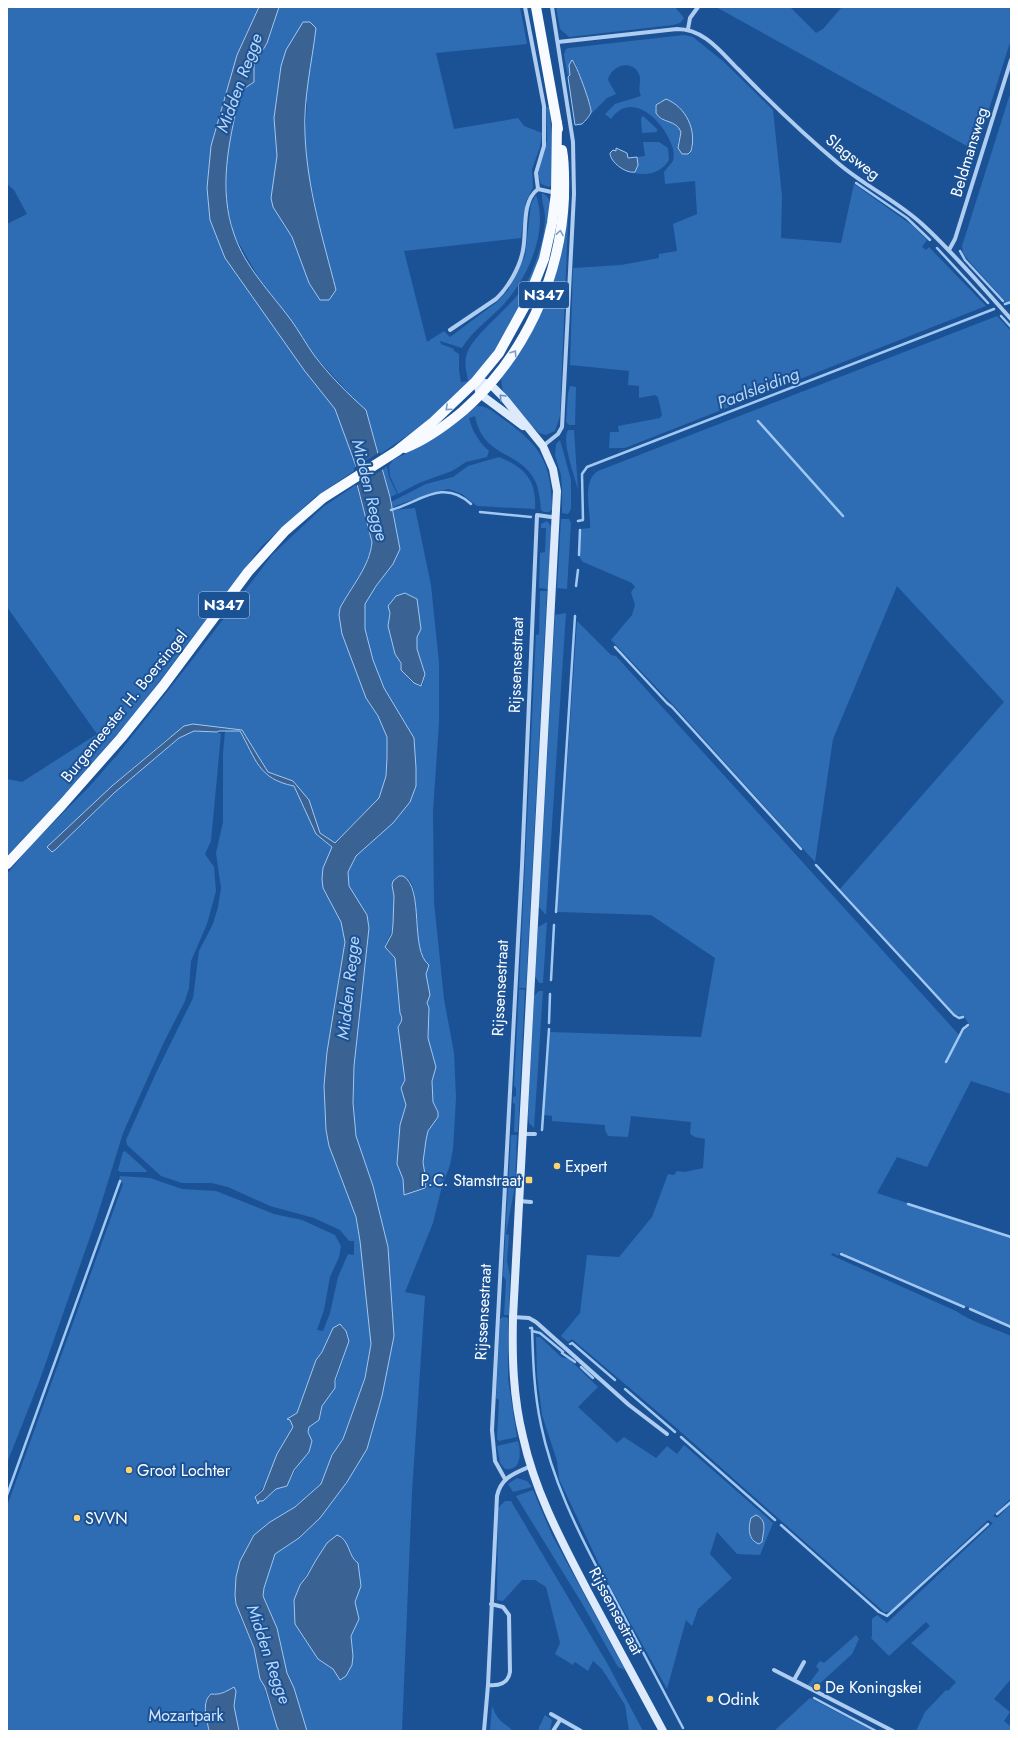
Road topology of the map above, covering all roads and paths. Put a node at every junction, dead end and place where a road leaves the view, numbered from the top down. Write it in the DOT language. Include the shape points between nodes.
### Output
graph roads {
  1 [pos="525,7"];
  2 [pos="536,7"];
  3 [pos="552,7"];
  4 [pos="698,7"];
  5 [pos="688,29"];
  6 [pos="558,42"];
  7 [pos="1011,60"];
  8 [pos="538,189"];
  9 [pos="560,193"];
  10 [pos="949,250"];
  11 [pos="1011,319"];
  12 [pos="450,330"];
  13 [pos="476,381"];
  14 [pos="490,384"];
  15 [pos="480,394"];
  16 [pos="531,432"];
  17 [pos="542,446"];
  18 [pos="397,451"];
  19 [pos="556,516"];
  20 [pos="7,864"];
  21 [pos="522,1134"];
  22 [pos="535,1134"];
  23 [pos="519,1201"];
  24 [pos="531,1202"];
  25 [pos="513,1316"];
  26 [pos="667,1434"];
  27 [pos="531,1466"];
  28 [pos="505,1479"];
  29 [pos="491,1604"];
  30 [pos="804,1662"];
  31 [pos="774,1670"];
  32 [pos="794,1680"];
  33 [pos="488,1685"];
  34 [pos="551,1714"];
  35 [pos="560,1720"];
  36 [pos="484,1731"];
  37 [pos="553,1731"];
  38 [pos="581,1731"];
  39 [pos="663,1731"];
  40 [pos="893,1731"];
  1 -- 8 [label="street" via="544,106 544,146 536,171"];
  2 -- 9 [label="main road, N347" via="563,156"];
  3 -- 6 [label="street"];
  4 -- 5 [label="street" via="690,18"];
  5 -- 6 [label="street"];
  5 -- 10 [label="street, Slagsweg" via="715,46 779,111 839,164 914,217"];
  6 -- 17 [label="street" via="573,142 574,194 562,427 556,436"];
  7 -- 10 [label="street, Beldmansweg" via="955,239"];
  8 -- 9 [label="street"];
  8 -- 12 [label="street" via="528,202 523,251 511,279 496,299"];
  9 -- 13 [label="main road, N347" via="546,250 531,293 503,346"];
  14 -- 9 [label="main road, N347, one-way" via="521,342 544,296 559,240"];
  10 -- 11 [label="street, Slagsweg"];
  13 -- 14 [label="main road"];
  13 -- 15 [label="main road"];
  13 -- 18 [label="main road, N347, one-way" via="432,423"];
  14 -- 15 [label="main road, N347"];
  16 -- 14 [label="main road, Rijssensestraat, one-way"];
  15 -- 16 [label="main road, Rijssensestraat"];
  15 -- 18 [label="main road, N347" via="453,420 418,443"];
  16 -- 17 [label="main road, Rijssensestraat"];
  17 -- 19 [label="main road, Rijssensestraat" via="555,477"];
  18 -- 20 [label="main road, Burgemeester H. Boersingel / N347" via="346,483 301,516 262,555 121,738"];
  19 -- 21 [label="main road, Rijssensestraat"];
  19 -- 28 [label="street, Rijssensestraat" via="537,515 522,866 492,1430 495,1460"];
  21 -- 22 [label="street"];
  21 -- 23 [label="main road, Rijssensestraat"];
  23 -- 24 [label="street"];
  23 -- 25 [label="main road, Rijssensestraat"];
  25 -- 26 [label="street, Rijssensestraat" via="529,1318 536,1322 629,1405"];
  25 -- 27 [label="main road, Rijssensestraat" via="514,1391"];
  27 -- 28 [label="street"];
  27 -- 39 [label="main road, Rijssensestraat" via="559,1535"];
  28 -- 29 [label="street" via="496,1500"];
  29 -- 33 [label="street"];
  29 -- 33 [label="street" via="503,1608 509,1615 510,1672 508,1679 503,1683"];
  30 -- 32 [label="street"];
  31 -- 32 [label="street"];
  32 -- 40 [label="street"];
  33 -- 36 [label="street"];
  34 -- 35 [label="street"];
  35 -- 37 [label="street"];
  35 -- 38 [label="street"];
}
